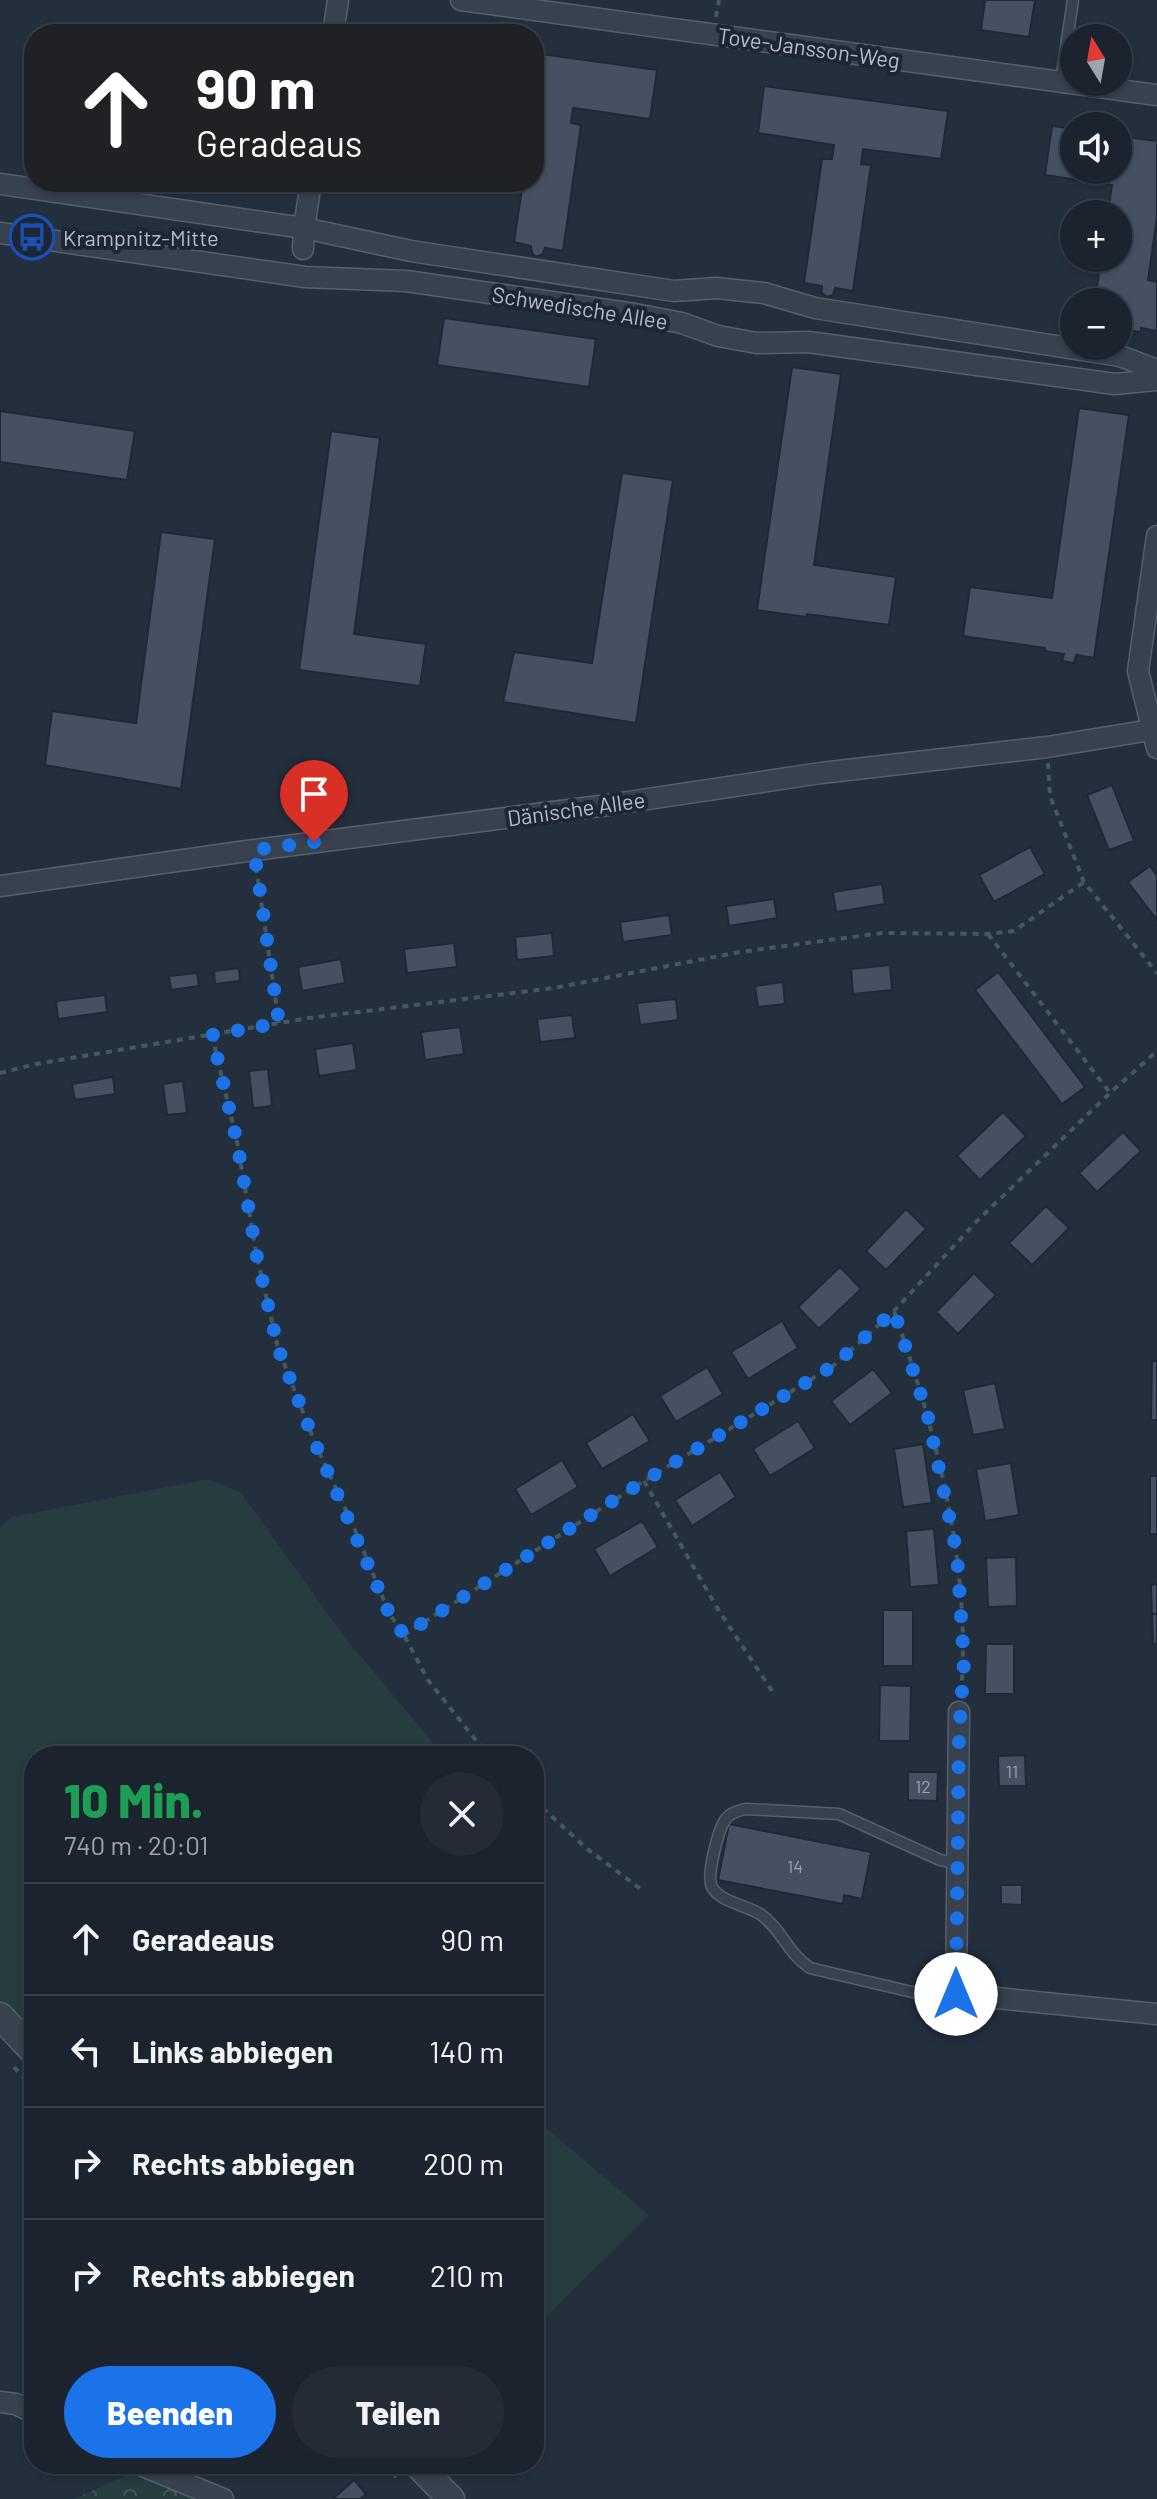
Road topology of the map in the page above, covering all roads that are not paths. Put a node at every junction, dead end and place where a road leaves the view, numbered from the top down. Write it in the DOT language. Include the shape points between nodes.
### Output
graph roads {
  1 [pos="338,0"];
  2 [pos="461,0"];
  3 [pos="1073,0"];
  4 [pos="334,24"];
  5 [pos="1069,24"];
  6 [pos="1060,81"];
  7 [pos="1132,91"];
  8 [pos="1157,95"];
  9 [pos="0,184"];
  10 [pos="24,188"];
  11 [pos="45,192"];
  12 [pos="310,192"];
  13 [pos="0,233"];
  14 [pos="304,238"];
  15 [pos="1157,370"];
  16 [pos="1157,380"];
  17 [pos="1157,536"];
  18 [pos="1155,736"];
  19 [pos="0,886"];
  20 [pos="959,1712"];
  21 [pos="957,1863"];
  22 [pos="956,1994"];
  23 [pos="1157,2014"];
  24 [pos="0,2016"];
  25 [pos="24,2041"];
  26 [pos="0,2402"];
  27 [pos="24,2408"];
  28 [pos="162,2474"];
  29 [pos="427,2474"];
  30 [pos="223,2499"];
  31 [pos="451,2499"];
  1 -- 4 [label="street"];
  2 -- 6 [label="street, Tove-Jansson-Weg"];
  3 -- 5 [label="lane"];
  7 -- 8 [label="street, Tove-Jansson-Weg"];
  9 -- 10 [label="street, Schwedische Allee"];
  11 -- 14 [label="street, Schwedische Allee"];
  12 -- 14 [label="street"];
  13 -- 16 [label="street, Schwedische Allee" via="305,277 406,281 635,314 757,343 808,342 1115,384"];
  14 -- 15 [label="street, Schwedische Allee" via="674,291 764,293 815,308 1120,356"];
  17 -- 18 [label="street" via="1138,671"];
  18 -- 19 [label="street, Dänische Allee" via="821,773"];
  20 -- 21 [label="street"];
  21 -- 22 [label="street"];
  21 -- 22 [label="lane" via="839,1814 746,1809 726,1817 709,1878 719,1894 769,1921 810,1968 929,1996"];
  22 -- 23 [label="street"];
  24 -- 25 [label="street"];
  26 -- 27 [label="street"];
  28 -- 30 [label="street"];
  29 -- 31 [label="street"];
}
